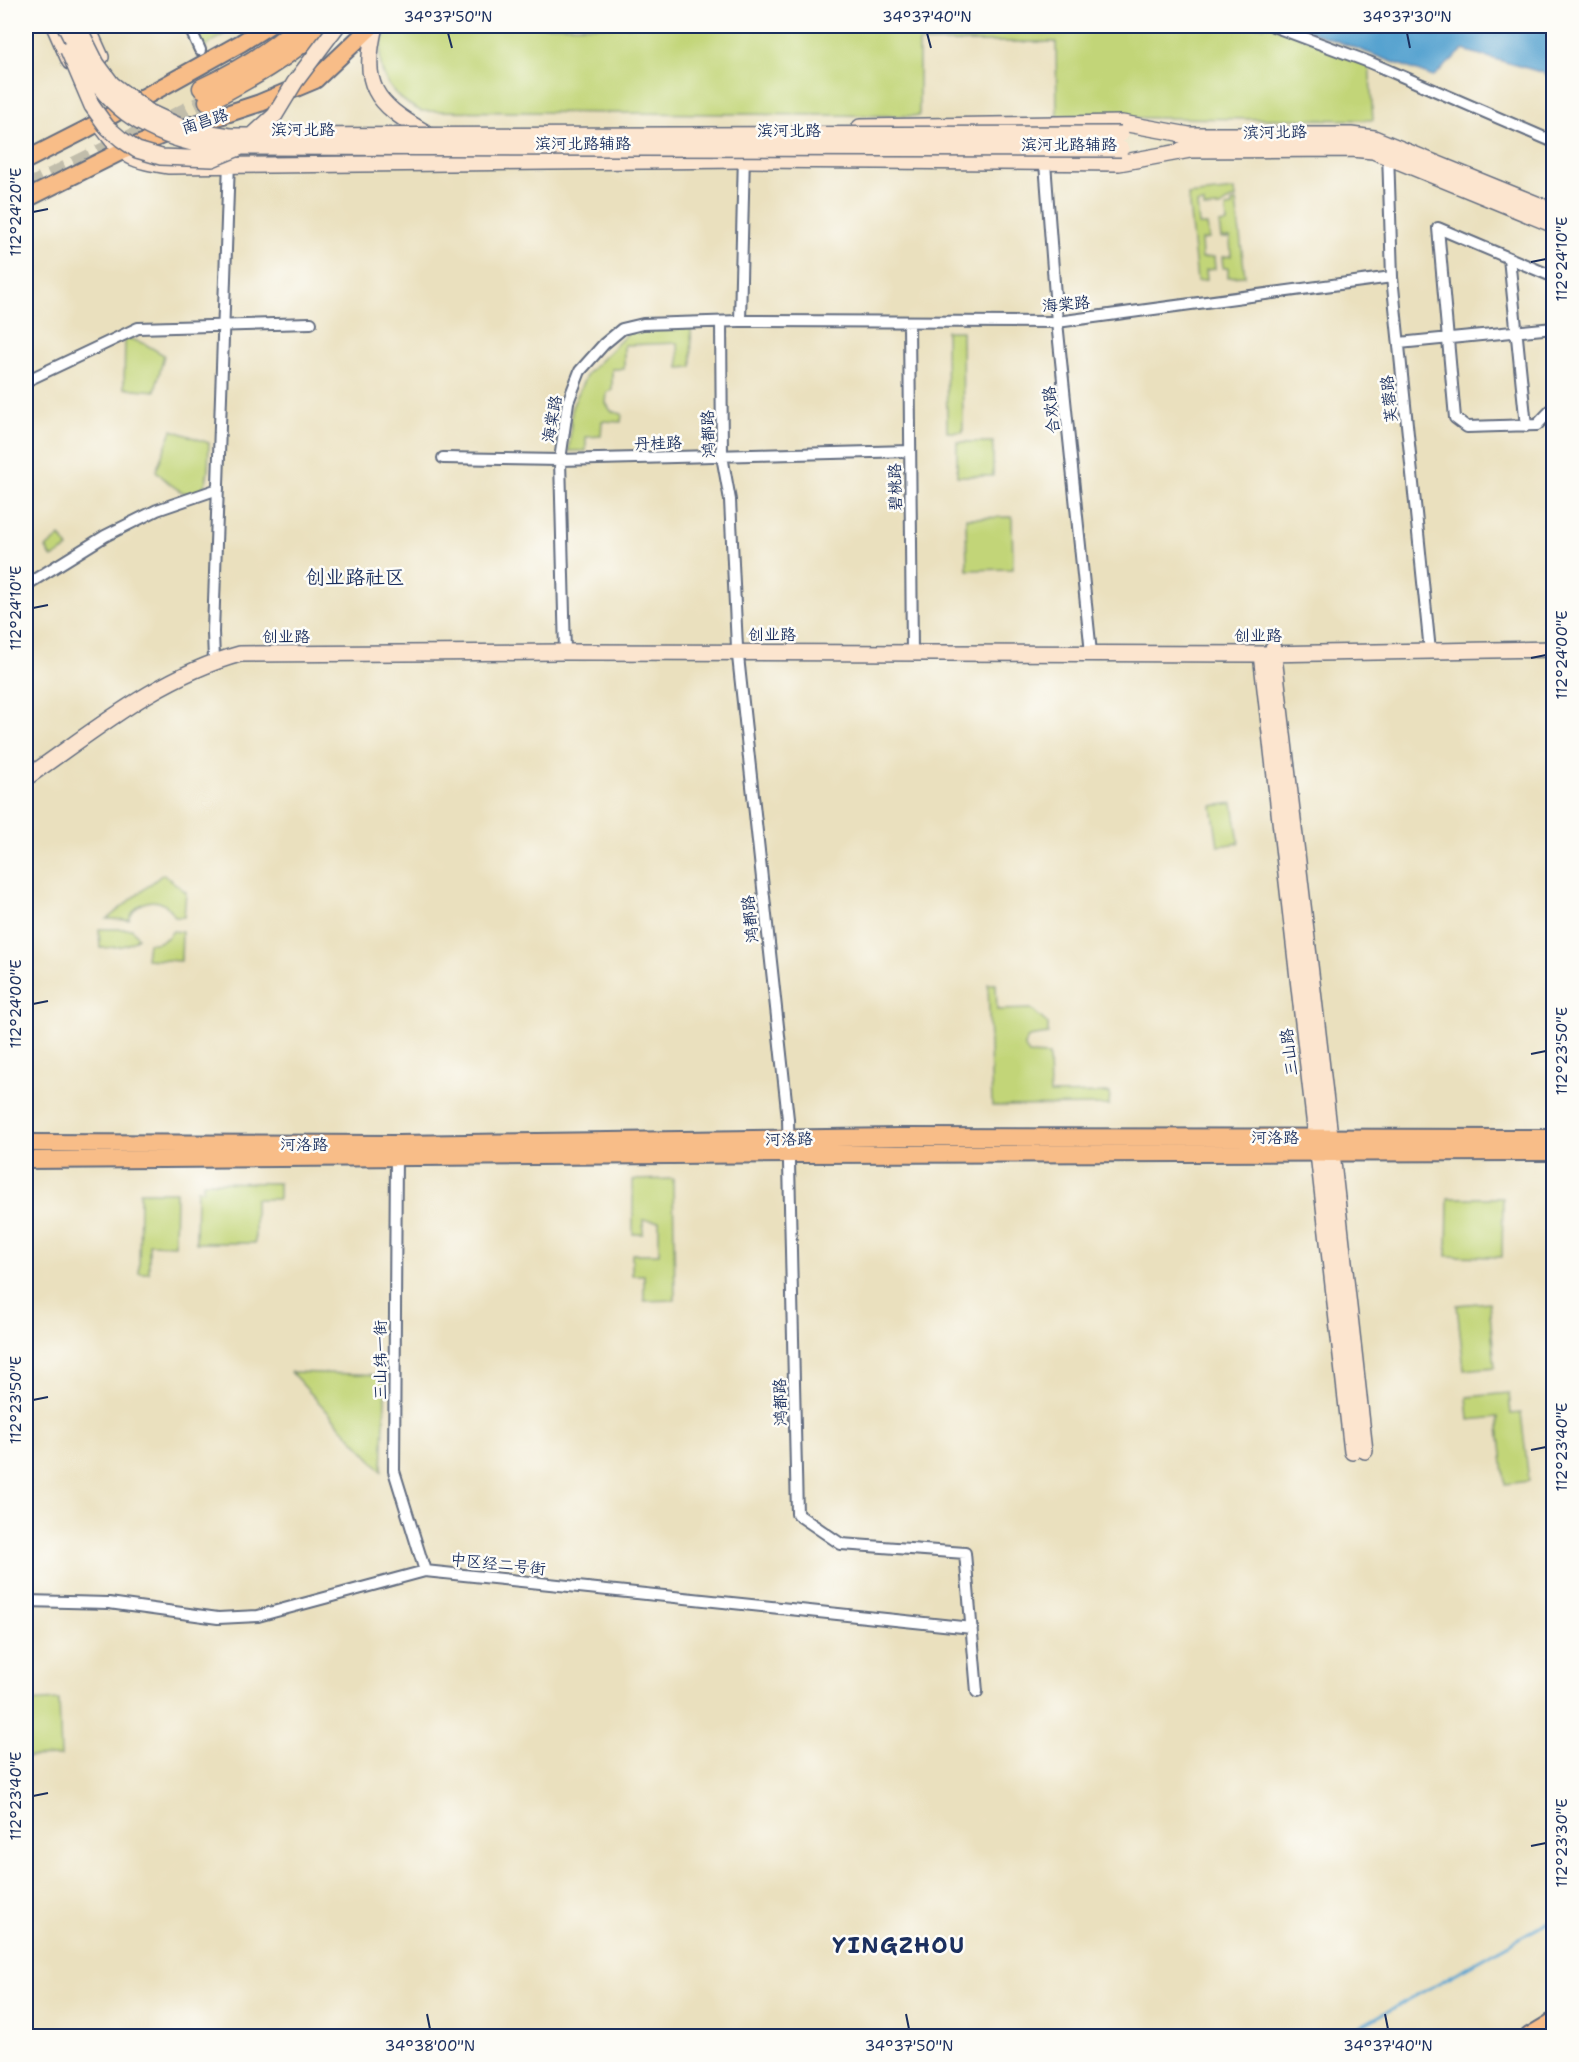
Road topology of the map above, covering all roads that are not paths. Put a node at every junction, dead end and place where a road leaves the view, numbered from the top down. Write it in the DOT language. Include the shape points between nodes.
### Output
graph roads {
  1 [pos="56,26"];
  2 [pos="65,26"];
  3 [pos="78,26"];
  4 [pos="87,26"];
  5 [pos="189,26"];
  6 [pos="268,26"];
  7 [pos="299,26"];
  8 [pos="322,26"];
  9 [pos="338,26"];
  10 [pos="373,26"];
  11 [pos="1273,26"];
  12 [pos="200,50"];
  13 [pos="128,106"];
  14 [pos="98,122"];
  15 [pos="744,129"];
  16 [pos="425,132"];
  17 [pos="168,133"];
  18 [pos="1121,142"];
  19 [pos="1554,142"];
  20 [pos="230,143"];
  21 [pos="1189,143"];
  22 [pos="1388,150"];
  23 [pos="122,151"];
  24 [pos="26,160"];
  25 [pos="743,160"];
  26 [pos="1045,163"];
  27 [pos="229,165"];
  28 [pos="26,199"];
  29 [pos="1554,211"];
  30 [pos="1554,225"];
  31 [pos="1509,258"];
  32 [pos="1392,277"];
  33 [pos="1554,277"];
  34 [pos="740,321"];
  35 [pos="721,322"];
  36 [pos="909,322"];
  37 [pos="1056,322"];
  38 [pos="311,323"];
  39 [pos="223,325"];
  40 [pos="1554,328"];
  41 [pos="1515,332"];
  42 [pos="1449,338"];
  43 [pos="1399,343"];
  44 [pos="26,381"];
  45 [pos="1554,406"];
  46 [pos="1526,426"];
  47 [pos="910,451"];
  48 [pos="722,456"];
  49 [pos="442,458"];
  50 [pos="560,460"];
  51 [pos="218,489"];
  52 [pos="26,585"];
  53 [pos="1554,644"];
  54 [pos="1429,649"];
  55 [pos="1554,649"];
  56 [pos="564,650"];
  57 [pos="737,650"];
  58 [pos="912,650"];
  59 [pos="1091,650"];
  60 [pos="1267,651"];
  61 [pos="214,659"];
  62 [pos="26,770"];
  63 [pos="26,777"];
  64 [pos="1554,1138"];
  65 [pos="26,1143"];
  66 [pos="1325,1145"];
  67 [pos="789,1147"];
  68 [pos="396,1151"];
  69 [pos="1554,1152"];
  70 [pos="26,1160"];
  71 [pos="1358,1452"];
  72 [pos="425,1571"];
  73 [pos="26,1601"];
  74 [pos="972,1628"];
  75 [pos="977,1692"];
  76 [pos="1554,2021"];
  77 [pos="1529,2037"];
  1 -- 9 [label="main road, bridge" via="106,128 137,150 161,157 212,159 239,148 274,115"];
  1 -- 14 [label="main road, 滨河北路辅路"];
  2 -- 18 [label="main road, 滨河北路, bridge" via="90,74 127,115 155,132 212,147"];
  3 -- 18 [label="main road, 滨河北路, bridge" via="112,84 149,112 186,129 230,136"];
  4 -- 13 [label="main road, 滨河北路辅路"];
  5 -- 12 [label="street"];
  6 -- 13 [label="main road"];
  7 -- 8 [label="highway" via="205,94 260,74"];
  10 -- 16 [label="main road" via="368,62 371,80 383,104"];
  10 -- 17 [label="main road, 南昌路" via="315,80"];
  11 -- 19 [label="street" via="1370,62"];
  13 -- 14 [label="main road"];
  13 -- 17 [label="main road, 滨河北路辅路"];
  14 -- 23 [label="main road, 滨河北路辅路"];
  14 -- 24 [label="main road"];
  15 -- 16 [label="main road, 滨河北路辅路"];
  15 -- 21 [label="main road, 滨河北路辅路" via="1122,123"];
  15 -- 25 [label="street"];
  16 -- 20 [label="main road, 滨河北路辅路"];
  17 -- 20 [label="main road, 滨河北路辅路" via="198,141"];
  17 -- 23 [label="main road, 南昌路"];
  18 -- 21 [label="main road, 滨河北路"];
  20 -- 27 [label="street"];
  21 -- 22 [label="main road, 滨河北路" via="1351,135 1374,138"];
  21 -- 26 [label="main road, 滨河北路辅路" via="1119,163"];
  22 -- 29 [label="main road, 滨河北路"];
  22 -- 30 [label="main road, 滨河北路"];
  22 -- 32 [label="street, 芙蓉路"];
  23 -- 27 [label="main road, 滨河北路辅路" via="141,162 169,166"];
  23 -- 28 [label="main road, 南昌路"];
  25 -- 26 [label="main road, 滨河北路辅路"];
  25 -- 27 [label="main road, 滨河北路辅路"];
  25 -- 34 [label="street"];
  26 -- 37 [label="street, 合欢路"];
  27 -- 39 [label="street"];
  31 -- 33 [label="street"];
  31 -- 41 [label="street"];
  31 -- 42 [label="street" via="1438,228"];
  32 -- 37 [label="street, 海棠路"];
  32 -- 43 [label="street, 芙蓉路"];
  34 -- 35 [label="street, 海棠路"];
  34 -- 36 [label="street, 海棠路"];
  35 -- 48 [label="street, 鸿都路"];
  35 -- 50 [label="street, 海棠路" via="643,324 622,329 604,344 580,371 568,402"];
  36 -- 37 [label="street, 海棠路"];
  36 -- 47 [label="street, 碧桃路"];
  37 -- 59 [label="street, 合欢路"];
  38 -- 39 [label="street"];
  39 -- 44 [label="street" via="138,328"];
  39 -- 51 [label="street"];
  40 -- 41 [label="street"];
  41 -- 42 [label="street"];
  41 -- 46 [label="street"];
  42 -- 43 [label="street"];
  42 -- 46 [label="street" via="1455,418 1467,427"];
  43 -- 54 [label="street, 芙蓉路"];
  45 -- 46 [label="street" via="1537,425"];
  47 -- 48 [label="street, 丹桂路"];
  47 -- 58 [label="street, 碧桃路"];
  48 -- 50 [label="street, 丹桂路"];
  48 -- 57 [label="street, 鸿都路" via="730,500"];
  49 -- 50 [label="street, 丹桂路"];
  50 -- 56 [label="street, 海棠路"];
  51 -- 52 [label="street" via="146,515"];
  51 -- 61 [label="street"];
  53 -- 54 [label="main road, 创业路"];
  54 -- 55 [label="main road, 创业路"];
  54 -- 60 [label="main road, 创业路"];
  56 -- 57 [label="main road, 创业路"];
  56 -- 61 [label="main road, 创业路" via="240,649"];
  57 -- 58 [label="main road, 创业路"];
  57 -- 67 [label="street, 鸿都路"];
  58 -- 59 [label="main road, 创业路"];
  59 -- 60 [label="main road, 创业路"];
  60 -- 66 [label="main road, 三山路"];
  61 -- 62 [label="main road, 创业路" via="156,682"];
  61 -- 63 [label="main road, 创业路" via="159,687"];
  64 -- 66 [label="main road, 河洛路"];
  65 -- 68 [label="main road, 河洛路"];
  66 -- 67 [label="main road, 河洛路" via="899,1137"];
  66 -- 69 [label="main road, 河洛路"];
  66 -- 71 [label="main road, 三山路"];
  67 -- 68 [label="main road, 河洛路"];
  67 -- 74 [label="street, 鸿都路" via="797,1514 842,1544 965,1554"];
  68 -- 70 [label="main road, 河洛路"];
  68 -- 72 [label="street, 三山纬一街" via="394,1471"];
  72 -- 73 [label="street, 中区经二号街" via="258,1616 219,1618 109,1603"];
  72 -- 74 [label="street, 中区经二号街"];
  74 -- 75 [label="street"];
  76 -- 77 [label="main road"];
}
